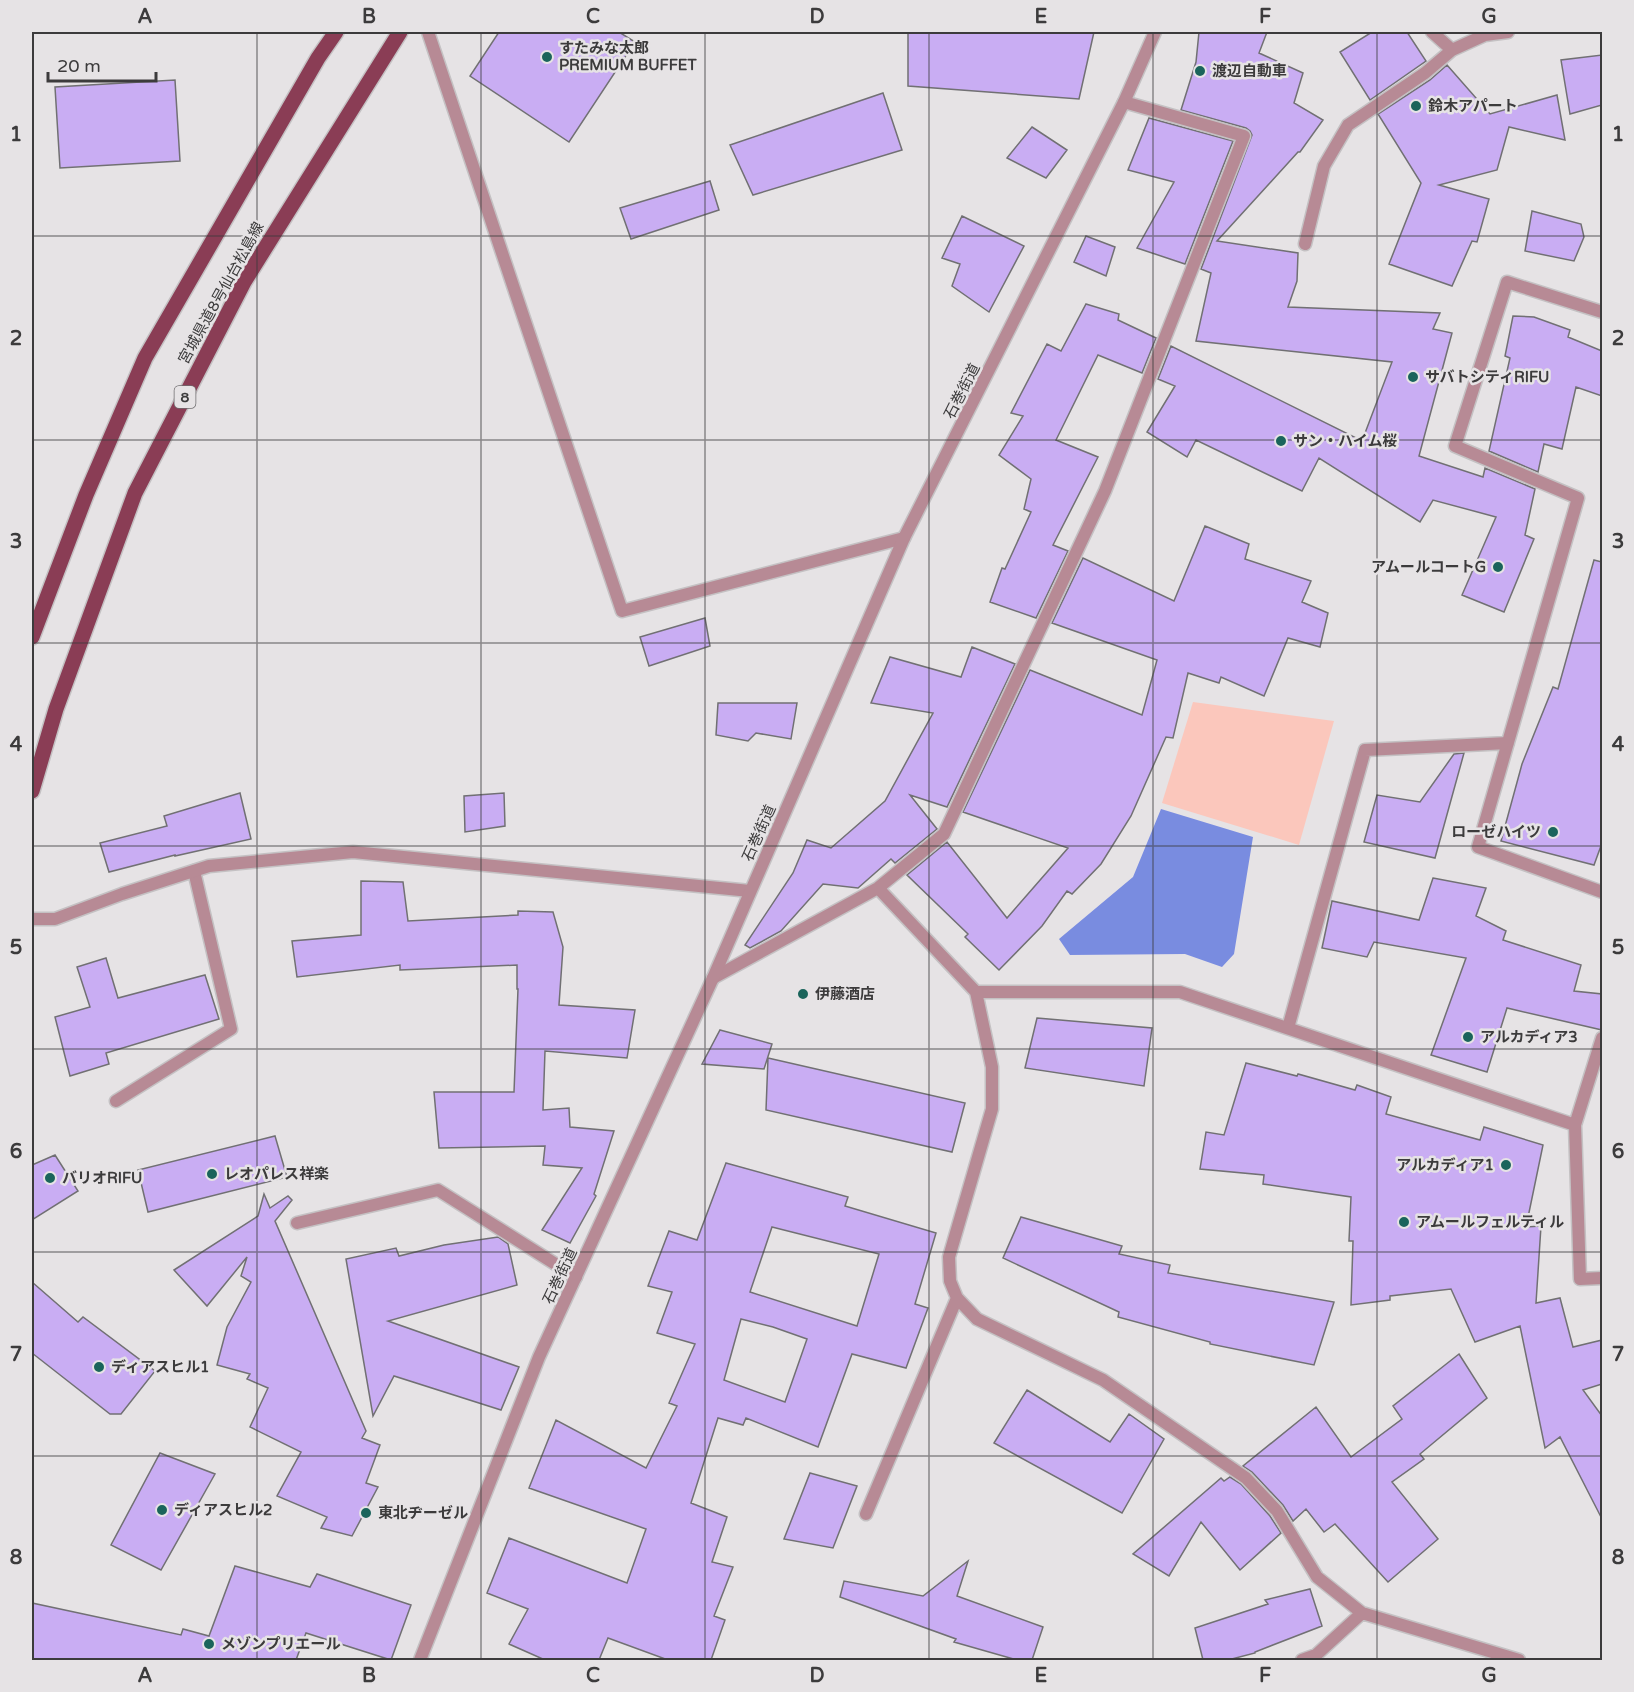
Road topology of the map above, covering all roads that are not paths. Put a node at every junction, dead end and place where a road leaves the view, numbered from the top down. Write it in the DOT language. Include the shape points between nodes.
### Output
graph roads {
  1 [pos="336,32"];
  2 [pos="400,32"];
  3 [pos="428,32"];
  4 [pos="1155,32"];
  5 [pos="1432,32"];
  6 [pos="1508,32"];
  7 [pos="1452,50"];
  8 [pos="1124,102"];
  9 [pos="1305,244"];
  10 [pos="1602,312"];
  11 [pos="904,538"];
  12 [pos="32,637"];
  13 [pos="1508,743"];
  14 [pos="32,791"];
  15 [pos="194,871"];
  16 [pos="878,888"];
  17 [pos="750,891"];
  18 [pos="1602,892"];
  19 [pos="32,919"];
  20 [pos="713,978"];
  21 [pos="976,992"];
  22 [pos="1288,1028"];
  23 [pos="1602,1038"];
  24 [pos="116,1101"];
  25 [pos="1575,1125"];
  26 [pos="297,1224"];
  27 [pos="576,1277"];
  28 [pos="1602,1278"];
  29 [pos="957,1298"];
  30 [pos="866,1514"];
  31 [pos="1362,1613"];
  32 [pos="420,1660"];
  33 [pos="1302,1660"];
  34 [pos="1519,1660"];
  1 -- 12 [label="main road" via="145,357 86,495"];
  2 -- 14 [label="main road, 宮城県道8号仙台松島線 / 8" via="244,282 135,493 56,709"];
  3 -- 11 [label="street" via="622,611"];
  4 -- 8 [label="street, 石巻街道"];
  5 -- 7 [label="street"];
  6 -- 7 [label="street" via="1485,35"];
  7 -- 9 [label="street" via="1348,125 1324,166"];
  8 -- 11 [label="street, 石巻街道"];
  8 -- 16 [label="street" via="1244,135 1105,491 944,834"];
  10 -- 13 [label="street" via="1507,282 1455,446 1578,498"];
  11 -- 17 [label="street, 石巻街道"];
  13 -- 18 [label="street" via="1478,846"];
  13 -- 22 [label="street" via="1365,750"];
  15 -- 17 [label="street" via="209,866 353,852"];
  15 -- 19 [label="street" via="55,919"];
  15 -- 24 [label="street" via="231,1029"];
  16 -- 20 [label="street"];
  16 -- 21 [label="street"];
  17 -- 20 [label="street, 石巻街道"];
  20 -- 27 [label="street, 石巻街道"];
  21 -- 22 [label="street" via="1179,992"];
  21 -- 29 [label="street" via="992,1067 992,1109 949,1257 950,1281"];
  22 -- 25 [label="street"];
  23 -- 25 [label="street"];
  25 -- 28 [label="street" via="1580,1279"];
  26 -- 27 [label="street" via="438,1190"];
  27 -- 32 [label="street, 石巻街道" via="539,1357"];
  29 -- 30 [label="street"];
  29 -- 31 [label="street" via="977,1319 1103,1380 1246,1478 1277,1511 1317,1578"];
  31 -- 33 [label="street" via="1316,1655"];
  31 -- 34 [label="street"];
}
